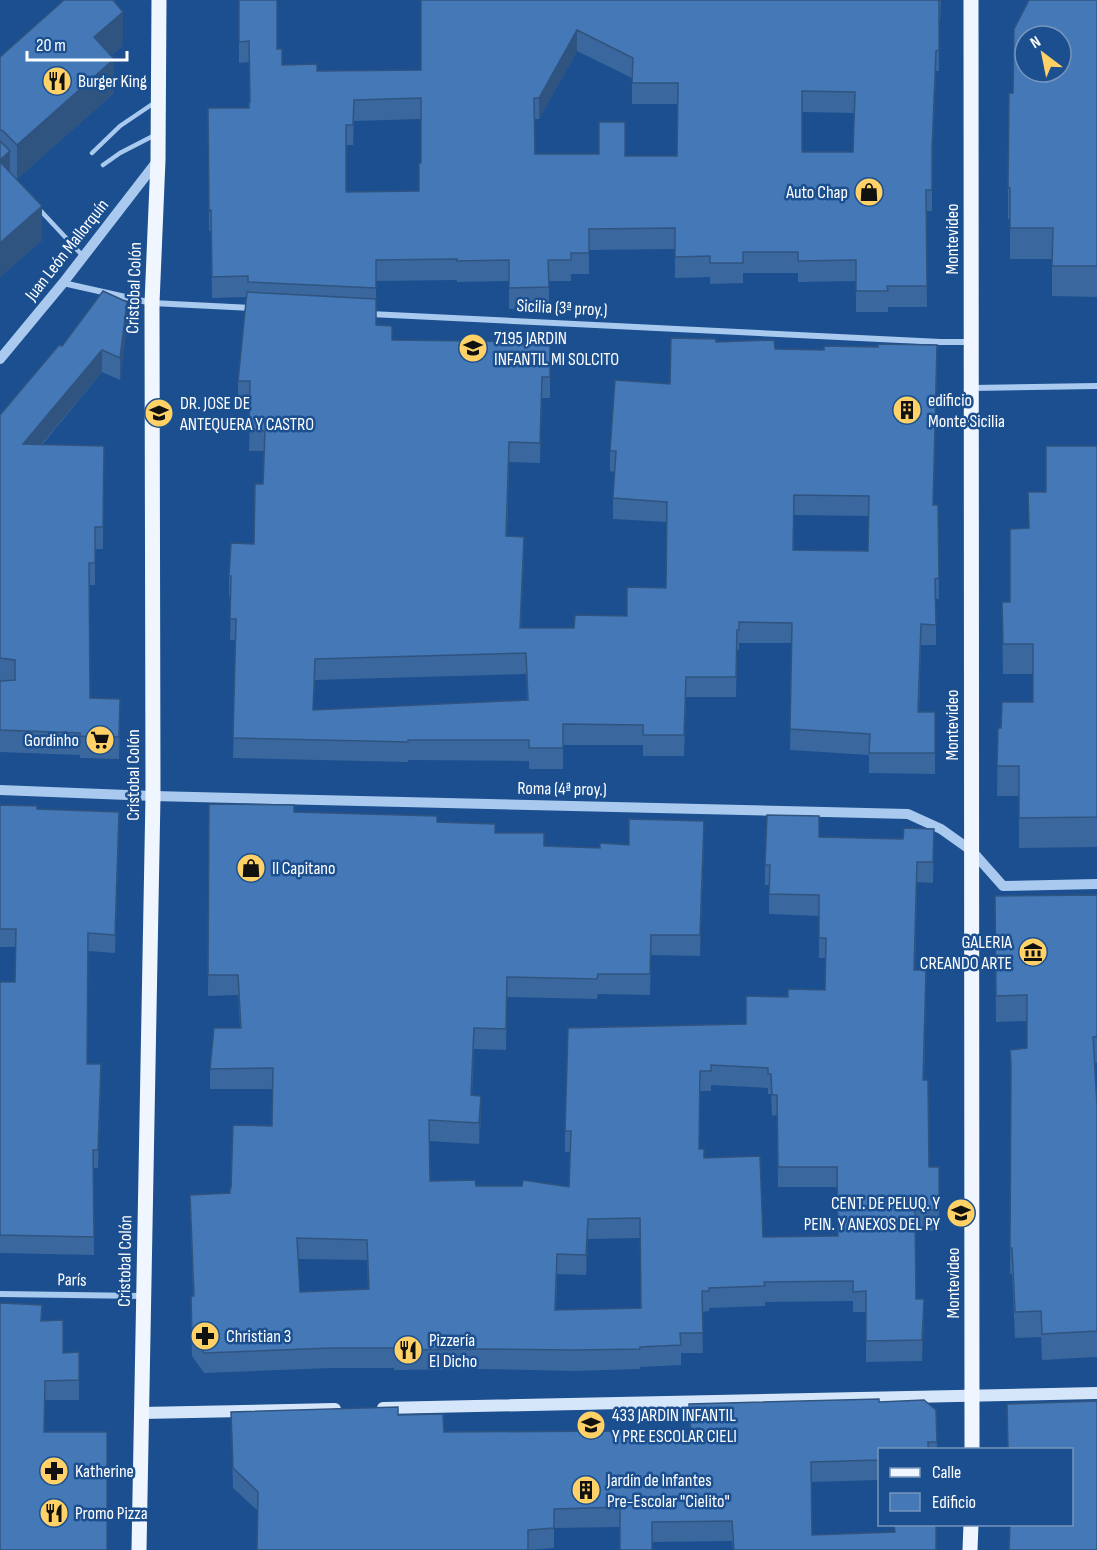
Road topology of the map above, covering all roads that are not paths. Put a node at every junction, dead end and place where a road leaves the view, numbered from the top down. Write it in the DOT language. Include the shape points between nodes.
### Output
graph roads {
  1 [pos="159,0"];
  2 [pos="971,0"];
  3 [pos="158,100"];
  4 [pos="159,133"];
  5 [pos="92,153"];
  6 [pos="159,160"];
  7 [pos="103,165"];
  8 [pos="37,207"];
  9 [pos="83,256"];
  10 [pos="63,283"];
  11 [pos="152,303"];
  12 [pos="259,308"];
  13 [pos="367,314"];
  14 [pos="972,342"];
  15 [pos="0,359"];
  16 [pos="1097,386"];
  17 [pos="972,388"];
  18 [pos="0,790"];
  19 [pos="153,796"];
  20 [pos="972,851"];
  21 [pos="1097,884"];
  22 [pos="0,1294"];
  23 [pos="143,1296"];
  24 [pos="1097,1393"];
  25 [pos="972,1395"];
  26 [pos="366,1408"];
  27 [pos="342,1409"];
  28 [pos="141,1413"];
  29 [pos="972,1448"];
  30 [pos="971,1526"];
  31 [pos="139,1550"];
  32 [pos="970,1550"];
  1 -- 3 [label="main road, Cristobal Colón"];
  2 -- 14 [label="main road, Montevideo"];
  3 -- 4 [label="main road, Cristobal Colón"];
  3 -- 5 [label="lane" via="120,126"];
  4 -- 6 [label="main road, Cristobal Colón"];
  4 -- 7 [label="lane"];
  6 -- 9 [label="street, Juan León Mallorquín"];
  6 -- 11 [label="main road, Cristobal Colón"];
  8 -- 9 [label="lane"];
  9 -- 10 [label="street, Juan León Mallorquín"];
  10 -- 11 [label="street"];
  10 -- 15 [label="street, Juan León Mallorquín"];
  11 -- 12 [label="street"];
  11 -- 19 [label="main road, Cristobal Colón"];
  13 -- 14 [label="street, Sicilia (3ª proy.)"];
  14 -- 17 [label="main road, Montevideo"];
  16 -- 17 [label="street"];
  17 -- 20 [label="main road, Montevideo"];
  18 -- 19 [label="street, Roma (4ª proy.)"];
  19 -- 20 [label="street, Roma (4ª proy.)" via="908,814 941,829"];
  19 -- 23 [label="main road, Cristobal Colón"];
  20 -- 21 [label="street, Roma (4ª proy.)" via="1003,886"];
  20 -- 25 [label="main road, Montevideo"];
  22 -- 23 [label="street, París"];
  23 -- 28 [label="main road, Cristobal Colón"];
  24 -- 25 [label="main road"];
  25 -- 26 [label="main road"];
  25 -- 29 [label="main road, Montevideo"];
  27 -- 28 [label="main road"];
  28 -- 31 [label="main road, Cristobal Colón"];
  30 -- 32 [label="main road"];
}
